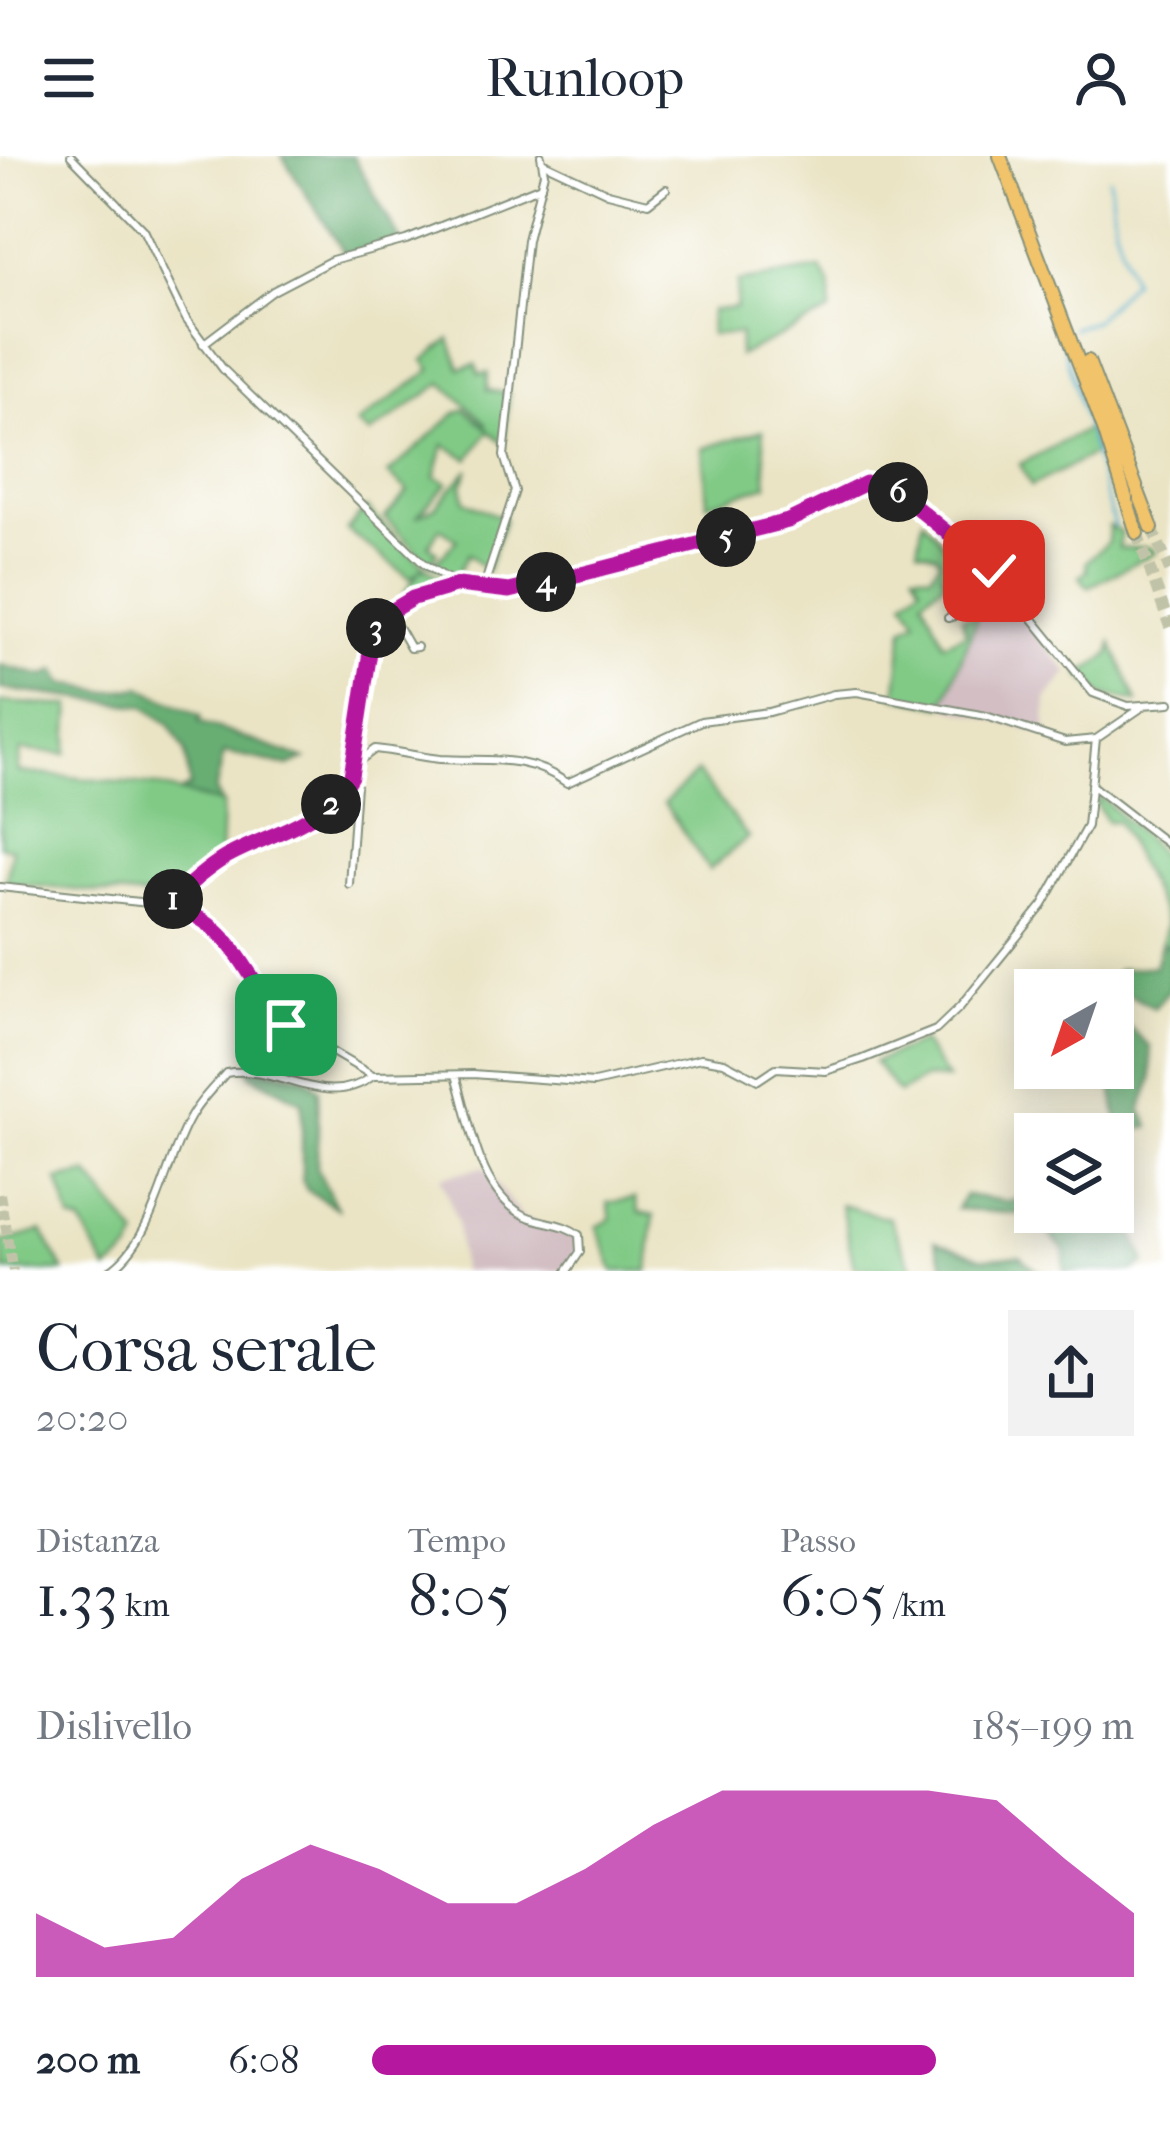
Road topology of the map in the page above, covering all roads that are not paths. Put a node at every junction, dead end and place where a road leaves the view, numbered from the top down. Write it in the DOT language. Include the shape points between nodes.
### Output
graph roads {
  1 [pos="71,156"];
  2 [pos="1004,156"];
  3 [pos="543,159"];
  4 [pos="541,186"];
  5 [pos="666,189"];
  6 [pos="203,344"];
  7 [pos="1145,531"];
  8 [pos="994,571"];
  9 [pos="458,585"];
  10 [pos="483,589"];
  11 [pos="957,597"];
  12 [pos="358,609"];
  13 [pos="991,611"];
  14 [pos="387,614"];
  15 [pos="948,618"];
  16 [pos="417,647"];
  17 [pos="1170,703"];
  18 [pos="1144,706"];
  19 [pos="1096,739"];
  20 [pos="352,766"];
  21 [pos="351,776"];
  22 [pos="1090,785"];
  23 [pos="1170,846"];
  24 [pos="349,884"];
  25 [pos="0,887"];
  26 [pos="167,905"];
  27 [pos="456,1075"];
  28 [pos="373,1076"];
  29 [pos="109,1271"];
  30 [pos="567,1271"];
  1 -- 6 [label="street" via="143,230"];
  2 -- 7 [label="highway"];
  3 -- 4 [label="street"];
  3 -- 5 [label="street" via="608,193 648,203"];
  4 -- 6 [label="street" via="368,254 332,260 273,291"];
  4 -- 10 [label="street" via="526,240 504,456 515,491"];
  6 -- 9 [label="street" via="424,564"];
  8 -- 10 [label="street" via="895,490 866,483 788,521 509,591"];
  8 -- 13 [label="street" via="1007,604"];
  8 -- 18 [label="street" via="1084,686 1114,703"];
  9 -- 10 [label="street"];
  9 -- 14 [label="street"];
  11 -- 13 [label="street"];
  12 -- 14 [label="street"];
  13 -- 15 [label="street"];
  14 -- 16 [label="street"];
  14 -- 20 [label="street" via="373,632"];
  17 -- 18 [label="street"];
  18 -- 19 [label="street"];
  19 -- 20 [label="street" via="1065,742 986,716 857,692 701,722 567,783 532,763 375,748"];
  19 -- 22 [label="street"];
  20 -- 21 [label="street"];
  21 -- 24 [label="street"];
  21 -- 26 [label="street" via="321,812 228,856"];
  22 -- 23 [label="street"];
  22 -- 27 [label="street" via="1087,826 1043,905 961,1006 917,1039 826,1070 776,1068 758,1080 701,1058 594,1084"];
  25 -- 26 [label="street"];
  26 -- 28 [label="street" via="221,931 286,1025"];
  27 -- 28 [label="street"];
  27 -- 30 [label="street" via="471,1136 501,1192 524,1215 579,1235 580,1252"];
  28 -- 29 [label="street" via="337,1092 251,1071 226,1073 192,1114 136,1237"];
}
